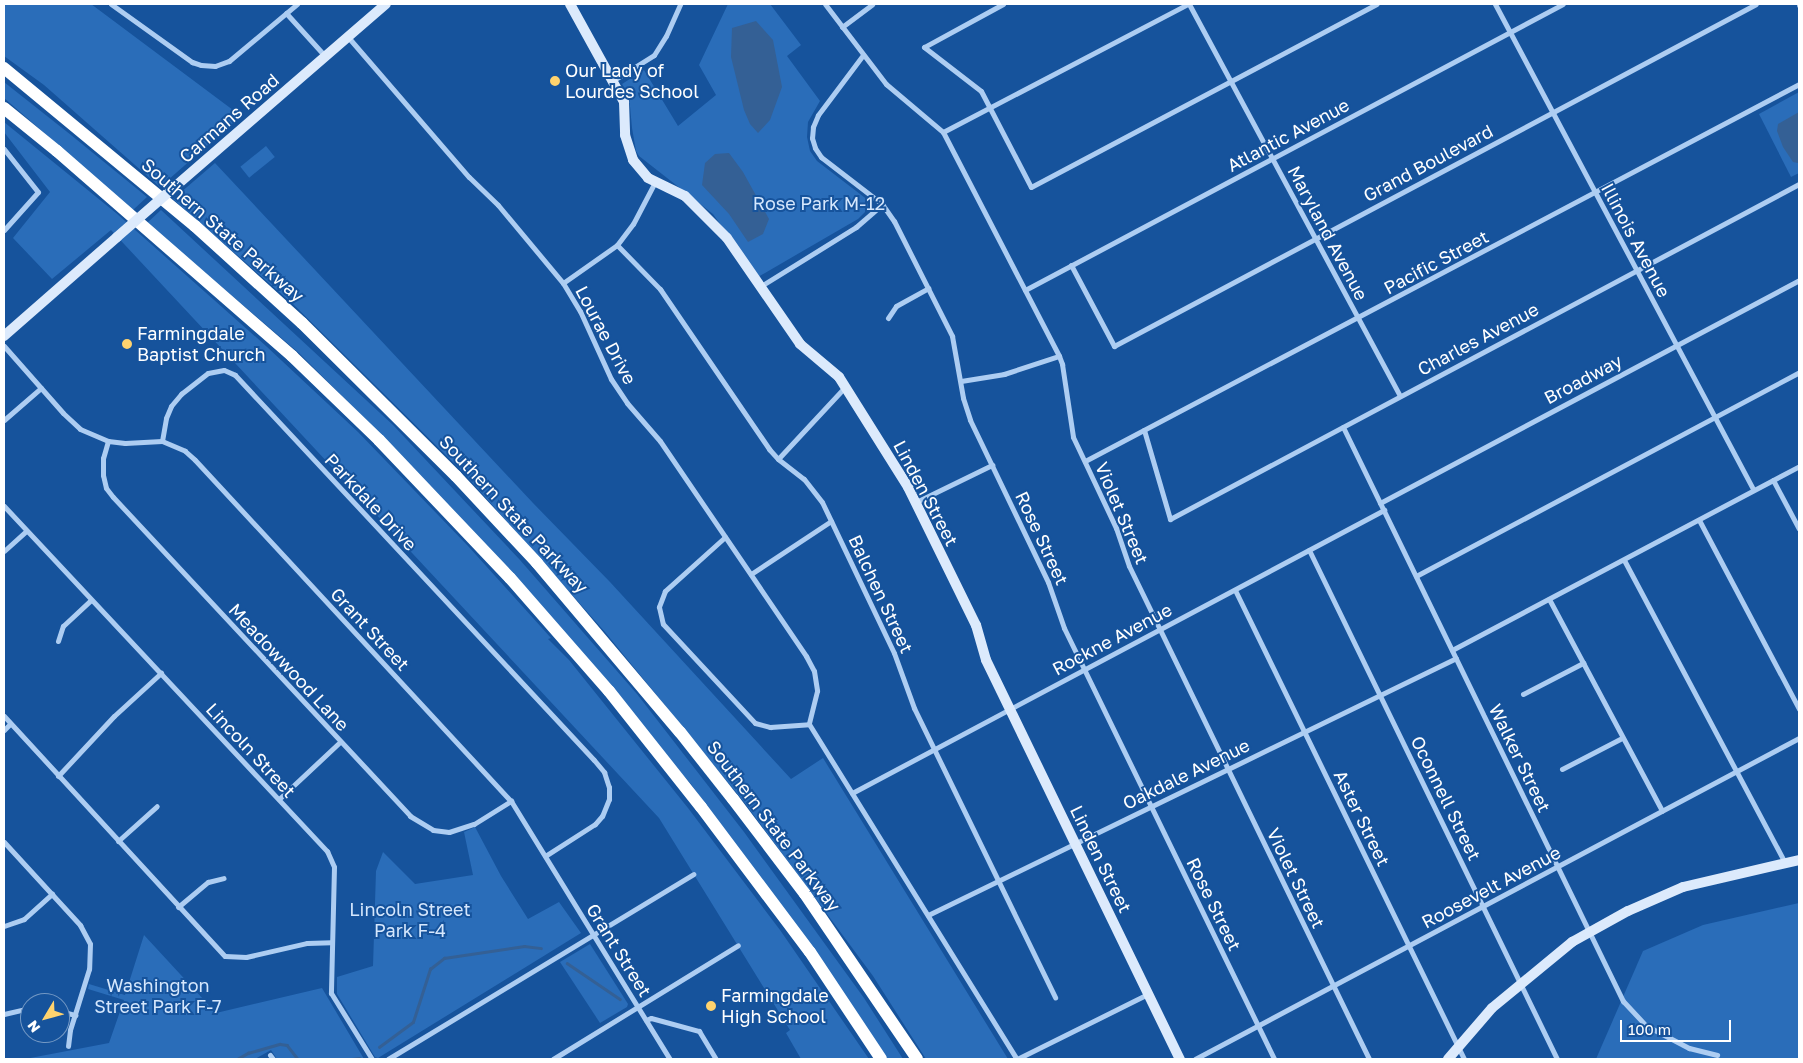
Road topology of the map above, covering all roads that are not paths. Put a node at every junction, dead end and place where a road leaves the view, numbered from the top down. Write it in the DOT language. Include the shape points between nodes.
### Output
graph roads {
  1 [pos="111,4"];
  2 [pos="297,4"];
  3 [pos="386,4"];
  4 [pos="570,4"];
  5 [pos="680,4"];
  6 [pos="825,4"];
  7 [pos="872,4"];
  8 [pos="1003,4"];
  9 [pos="1189,4"];
  10 [pos="1376,4"];
  11 [pos="1495,4"];
  12 [pos="1563,4"];
  13 [pos="1756,4"];
  14 [pos="286,13"];
  15 [pos="842,27"];
  16 [pos="1510,32"];
  17 [pos="348,37"];
  18 [pos="863,55"];
  19 [pos="325,56"];
  20 [pos="4,68"];
  21 [pos="614,80"];
  22 [pos="1231,81"];
  23 [pos="1799,84"];
  24 [pos="4,108"];
  25 [pos="990,109"];
  26 [pos="1553,112"];
  27 [pos="943,132"];
  28 [pos="4,149"];
  29 [pos="1273,158"];
  30 [pos="655,182"];
  31 [pos="1799,184"];
  32 [pos="1595,192"];
  33 [pos="882,204"];
  34 [pos="4,230"];
  35 [pos="1316,238"];
  36 [pos="617,245"];
  37 [pos="1071,265"];
  38 [pos="1637,270"];
  39 [pos="1799,280"];
  40 [pos="563,283"];
  41 [pos="761,286"];
  42 [pos="928,288"];
  43 [pos="1024,290"];
  44 [pos="888,318"];
  45 [pos="1358,318"];
  46 [pos="4,336"];
  47 [pos="1676,345"];
  48 [pos="4,346"];
  49 [pos="1059,356"];
  50 [pos="1799,372"];
  51 [pos="961,381"];
  52 [pos="41,388"];
  53 [pos="844,388"];
  54 [pos="1400,396"];
  55 [pos="1715,417"];
  56 [pos="4,420"];
  57 [pos="1343,427"];
  58 [pos="1144,430"];
  59 [pos="108,441"];
  60 [pos="162,441"];
  61 [pos="778,459"];
  62 [pos="1085,461"];
  63 [pos="992,465"];
  64 [pos="1799,466"];
  65 [pos="1773,480"];
  66 [pos="1753,489"];
  67 [pos="916,502"];
  68 [pos="1380,503"];
  69 [pos="4,506"];
  70 [pos="1384,510"];
  71 [pos="1698,520"];
  72 [pos="831,521"];
  73 [pos="1799,529"];
  74 [pos="26,531"];
  75 [pos="725,537"];
  76 [pos="1309,550"];
  77 [pos="4,551"];
  78 [pos="1624,560"];
  79 [pos="751,574"];
  80 [pos="1416,576"];
  81 [pos="1234,590"];
  82 [pos="1549,599"];
  83 [pos="91,600"];
  84 [pos="1160,629"];
  85 [pos="58,641"];
  86 [pos="1452,650"];
  87 [pos="1456,658"];
  88 [pos="1582,663"];
  89 [pos="1085,669"];
  90 [pos="161,673"];
  91 [pos="1523,694"];
  92 [pos="1380,695"];
  93 [pos="1010,709"];
  94 [pos="1799,709"];
  95 [pos="4,716"];
  96 [pos="10,724"];
  97 [pos="809,724"];
  98 [pos="4,730"];
  99 [pos="1304,732"];
  100 [pos="1622,738"];
  101 [pos="1799,738"];
  102 [pos="340,742"];
  103 [pos="935,749"];
  104 [pos="1228,769"];
  105 [pos="1562,770"];
  106 [pos="1736,772"];
  107 [pos="58,776"];
  108 [pos="852,793"];
  109 [pos="279,799"];
  110 [pos="511,800"];
  111 [pos="157,806"];
  112 [pos="1151,806"];
  113 [pos="1662,811"];
  114 [pos="118,841"];
  115 [pos="4,842"];
  116 [pos="1075,843"];
  117 [pos="545,856"];
  118 [pos="1799,860"];
  119 [pos="1785,864"];
  120 [pos="1558,866"];
  121 [pos="693,874"];
  122 [pos="224,878"];
  123 [pos="999,880"];
  124 [pos="52,894"];
  125 [pos="1483,906"];
  126 [pos="178,907"];
  127 [pos="928,916"];
  128 [pos="4,926"];
  129 [pos="1590,932"];
  130 [pos="593,934"];
  131 [pos="331,942"];
  132 [pos="738,945"];
  133 [pos="1408,946"];
  134 [pos="1520,984"];
  135 [pos="1333,986"];
  136 [pos="1149,994"];
  137 [pos="1055,997"];
  138 [pos="638,1007"];
  139 [pos="20,1010"];
  140 [pos="4,1014"];
  141 [pos="70,1014"];
  142 [pos="75,1015"];
  143 [pos="646,1020"];
  144 [pos="1258,1026"];
  145 [pos="68,1046"];
  146 [pos="1458,1048"];
  147 [pos="1717,1055"];
  148 [pos="372,1059"];
  149 [pos="388,1059"];
  150 [pos="553,1059"];
  151 [pos="670,1059"];
  152 [pos="716,1059"];
  153 [pos="882,1059"];
  154 [pos="917,1059"];
  155 [pos="1017,1059"];
  156 [pos="1180,1059"];
  157 [pos="1195,1059"];
  158 [pos="1274,1059"];
  159 [pos="1369,1059"];
  160 [pos="1448,1059"];
  161 [pos="1464,1059"];
  162 [pos="1557,1059"];
  1 -- 14 [label="street" via="175,52 192,62 210,66 229,61"];
  2 -- 14 [label="street"];
  3 -- 17 [label="street, Carmans Road"];
  4 -- 21 [label="street, Linden Street"];
  5 -- 21 [label="street" via="654,55"];
  6 -- 15 [label="street, Violet Street"];
  7 -- 15 [label="street"];
  8 -- 25 [label="street" via="924,47 981,92"];
  9 -- 22 [label="street, Maryland Avenue"];
  9 -- 25 [label="street"];
  10 -- 22 [label="street"];
  11 -- 16 [label="street, Illinois Avenue"];
  12 -- 16 [label="street, Atlantic Avenue"];
  13 -- 26 [label="street, Grand Boulevard"];
  14 -- 19 [label="street"];
  15 -- 18 [label="street, Violet Street"];
  16 -- 26 [label="street, Illinois Avenue"];
  16 -- 29 [label="street, Atlantic Avenue"];
  17 -- 19 [label="street, Carmans Road"];
  17 -- 40 [label="street, Lourae Drive"];
  18 -- 27 [label="street, Violet Street" via="886,84"];
  18 -- 33 [label="street, Rose Street" via="818,115 812,138 821,157"];
  19 -- 46 [label="street, Carmans Road, bridge"];
  20 -- 154 [label="highway, Southern State Parkway" via="195,226 302,323 456,476 537,563 733,799 805,894"];
  21 -- 30 [label="street, Linden Street" via="624,102 626,135 633,160"];
  22 -- 25 [label="street" via="1031,187"];
  22 -- 29 [label="street, Maryland Avenue"];
  23 -- 32 [label="street, Pacific Street"];
  24 -- 153 [label="highway" via="292,356 386,447 504,571 609,692 701,807 810,952"];
  25 -- 27 [label="street"];
  26 -- 32 [label="street, Illinois Avenue"];
  26 -- 35 [label="street, Grand Boulevard"];
  27 -- 43 [label="street, Violet Street"];
  28 -- 34 [label="street" via="38,192"];
  29 -- 35 [label="street, Maryland Avenue"];
  29 -- 37 [label="street, Atlantic Avenue"];
  30 -- 36 [label="street" via="633,224"];
  30 -- 41 [label="street, Linden Street" via="696,205 727,238"];
  31 -- 38 [label="street, Charles Avenue"];
  32 -- 38 [label="street, Illinois Avenue"];
  32 -- 45 [label="street, Pacific Street"];
  33 -- 41 [label="street" via="856,227"];
  33 -- 42 [label="street, Rose Street"];
  35 -- 37 [label="street, Grand Boulevard" via="1114,346"];
  35 -- 45 [label="street, Maryland Avenue"];
  36 -- 40 [label="street"];
  36 -- 61 [label="street, Balchen Street" via="664,295"];
  37 -- 43 [label="street, Atlantic Avenue"];
  38 -- 47 [label="street, Illinois Avenue"];
  38 -- 54 [label="street, Charles Avenue"];
  39 -- 47 [label="street, Broadway"];
  40 -- 75 [label="street, Lourae Drive" via="580,311 611,379 660,441"];
  41 -- 53 [label="street, Linden Street" via="800,344 829,367"];
  42 -- 44 [label="street" via="896,306"];
  42 -- 51 [label="street, Rose Street" via="952,336"];
  43 -- 49 [label="street, Violet Street"];
  45 -- 54 [label="street, Maryland Avenue"];
  45 -- 58 [label="street, Pacific Street"];
  47 -- 55 [label="street, Illinois Avenue"];
  47 -- 68 [label="street, Broadway"];
  48 -- 52 [label="street, Grant Street"];
  49 -- 51 [label="street" via="1004,374"];
  49 -- 62 [label="street, Violet Street" via="1073,437"];
  50 -- 55 [label="street"];
  51 -- 63 [label="street, Rose Street" via="970,420"];
  52 -- 56 [label="street"];
  52 -- 59 [label="street, Grant Street" via="80,429"];
  53 -- 61 [label="street"];
  53 -- 67 [label="street, Linden Street"];
  54 -- 57 [label="street, Charles Avenue"];
  55 -- 66 [label="street, Illinois Avenue"];
  55 -- 80 [label="street"];
  57 -- 58 [label="street, Charles Avenue" via="1170,519"];
  57 -- 68 [label="street, Walker Street"];
  58 -- 62 [label="street, Pacific Street"];
  59 -- 60 [label="street, Grant Street"];
  59 -- 102 [label="street, Meadowwood Lane" via="103,458 106,488"];
  60 -- 110 [label="street, Grant Street" via="185,451 195,460"];
  60 -- 117 [label="street, Parkdale Drive" via="171,406 182,394 208,372 224,370 234,375 566,730 604,772 609,787 608,799 602,816 595,824"];
  61 -- 72 [label="street, Balchen Street" via="811,486"];
  62 -- 84 [label="street, Violet Street" via="1116,528 1129,566"];
  63 -- 67 [label="street"];
  63 -- 89 [label="street, Rose Street"];
  64 -- 65 [label="street"];
  65 -- 66 [label="street"];
  65 -- 73 [label="street"];
  66 -- 71 [label="street"];
  67 -- 93 [label="street, Linden Street" via="976,625 986,660"];
  68 -- 70 [label="street, Walker Street"];
  69 -- 74 [label="street, Lincoln Street"];
  70 -- 76 [label="street, Rockne Avenue"];
  70 -- 80 [label="street, Walker Street"];
  71 -- 78 [label="street"];
  71 -- 94 [label="street"];
  72 -- 79 [label="street"];
  72 -- 103 [label="street, Balchen Street" via="894,653 914,708"];
  74 -- 77 [label="street"];
  74 -- 83 [label="street, Lincoln Street"];
  75 -- 79 [label="street, Lourae Drive"];
  75 -- 97 [label="street" via="664,591 659,607 663,624 755,723 770,727"];
  76 -- 81 [label="street, Rockne Avenue"];
  76 -- 92 [label="street, Oconnell Street"];
  78 -- 82 [label="street"];
  78 -- 106 [label="street"];
  79 -- 97 [label="street, Lourae Drive" via="814,671 817,691"];
  80 -- 86 [label="street, Walker Street"];
  81 -- 84 [label="street, Rockne Avenue"];
  81 -- 99 [label="street, Aster Street"];
  82 -- 86 [label="street"];
  82 -- 88 [label="street"];
  83 -- 85 [label="street" via="63,626"];
  83 -- 90 [label="street, Lincoln Street"];
  84 -- 89 [label="street, Rockne Avenue"];
  84 -- 104 [label="street, Violet Street"];
  86 -- 87 [label="street, Walker Street"];
  87 -- 92 [label="street, Oakdale Avenue"];
  87 -- 120 [label="street, Walker Street"];
  88 -- 91 [label="street"];
  88 -- 100 [label="street"];
  89 -- 93 [label="street, Rockne Avenue"];
  89 -- 112 [label="street, Rose Street"];
  90 -- 107 [label="street" via="114,716"];
  90 -- 109 [label="street, Lincoln Street"];
  92 -- 99 [label="street, Oakdale Avenue"];
  92 -- 125 [label="street, Oconnell Street"];
  93 -- 103 [label="street, Rockne Avenue"];
  93 -- 116 [label="street, Linden Street"];
  95 -- 96 [label="street"];
  96 -- 98 [label="street"];
  96 -- 107 [label="street"];
  97 -- 108 [label="street"];
  99 -- 104 [label="street, Oakdale Avenue"];
  99 -- 133 [label="street, Aster Street"];
  100 -- 105 [label="street"];
  100 -- 113 [label="street"];
  101 -- 106 [label="street, Roosevelt Avenue"];
  102 -- 109 [label="street"];
  102 -- 110 [label="street, Meadowwood Lane" via="410,816 433,830 449,832 462,829"];
  103 -- 108 [label="street, Rockne Avenue"];
  103 -- 123 [label="street, Balchen Street"];
  104 -- 112 [label="street, Oakdale Avenue"];
  104 -- 135 [label="street, Violet Street"];
  106 -- 113 [label="street, Roosevelt Avenue"];
  106 -- 119 [label="street"];
  107 -- 114 [label="street"];
  108 -- 127 [label="street"];
  109 -- 131 [label="street, Lincoln Street" via="332,859"];
  110 -- 117 [label="street, Grant Street"];
  111 -- 114 [label="street"];
  112 -- 116 [label="street, Oakdale Avenue"];
  112 -- 144 [label="street, Rose Street"];
  113 -- 120 [label="street, Roosevelt Avenue"];
  114 -- 126 [label="street"];
  115 -- 124 [label="street"];
  116 -- 123 [label="street, Oakdale Avenue"];
  116 -- 136 [label="street, Linden Street"];
  117 -- 130 [label="street, Grant Street"];
  118 -- 119 [label="street"];
  119 -- 129 [label="street" via="1683,887"];
  120 -- 125 [label="street, Roosevelt Avenue"];
  120 -- 129 [label="street, Walker Street"];
  121 -- 130 [label="street"];
  122 -- 126 [label="street" via="208,882"];
  123 -- 127 [label="street, Oakdale Avenue"];
  123 -- 137 [label="street, Balchen Street"];
  124 -- 128 [label="street" via="24,919"];
  124 -- 142 [label="street" via="80,925 90,944 89,969"];
  125 -- 133 [label="street, Roosevelt Avenue"];
  125 -- 134 [label="street, Oconnell Street"];
  126 -- 131 [label="street" via="217,950 230,958 307,943"];
  127 -- 155 [label="street"];
  129 -- 134 [label="street" via="1572,942"];
  129 -- 147 [label="street, Walker Street" via="1623,1001 1639,1019 1689,1048"];
  130 -- 138 [label="street, Grant Street"];
  130 -- 149 [label="street"];
  131 -- 148 [label="street, Lincoln Street" via="331,993"];
  132 -- 138 [label="street"];
  133 -- 135 [label="street, Roosevelt Avenue"];
  133 -- 146 [label="street, Aster Street"];
  134 -- 146 [label="street" via="1492,1008"];
  134 -- 162 [label="street, Oconnell Street"];
  135 -- 144 [label="street, Roosevelt Avenue"];
  135 -- 159 [label="street, Violet Street"];
  136 -- 155 [label="street"];
  136 -- 156 [label="street, Linden Street"];
  138 -- 143 [label="street, Grant Street"];
  138 -- 150 [label="street"];
  139 -- 140 [label="street"];
  141 -- 142 [label="street"];
  142 -- 145 [label="street"];
  143 -- 151 [label="street, Grant Street"];
  143 -- 152 [label="street" via="651,1018 699,1031"];
  144 -- 157 [label="street, Roosevelt Avenue"];
  144 -- 158 [label="street, Rose Street"];
  146 -- 160 [label="street"];
  146 -- 161 [label="street, Aster Street"];
}
